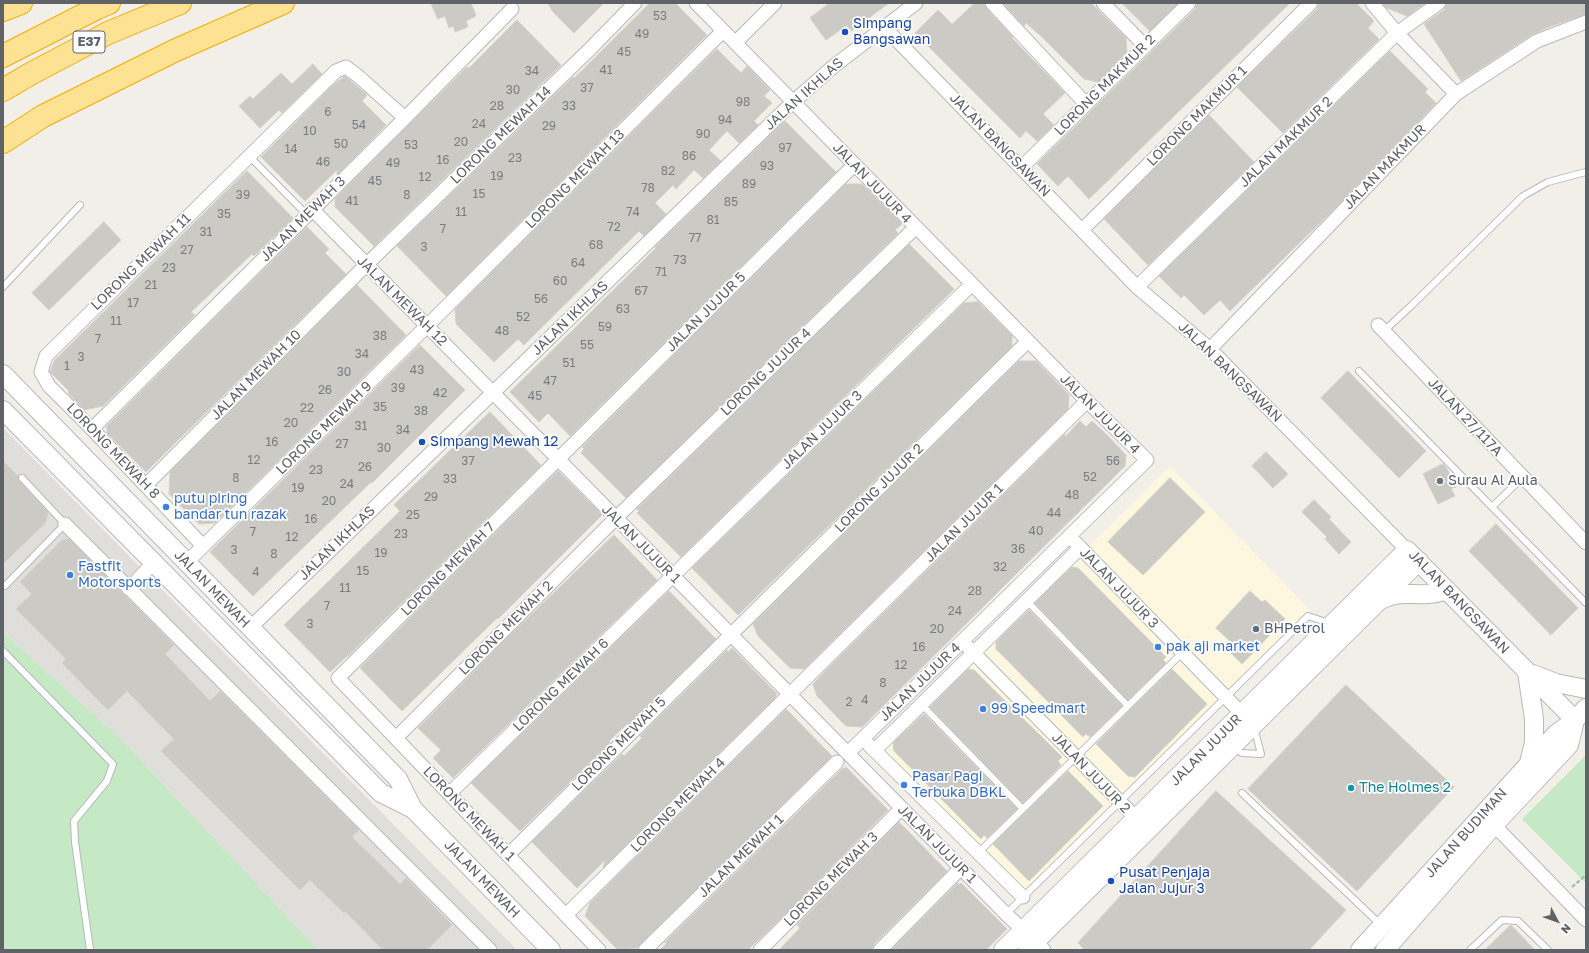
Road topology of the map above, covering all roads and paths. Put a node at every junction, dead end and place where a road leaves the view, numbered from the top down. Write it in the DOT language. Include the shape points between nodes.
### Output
graph roads {
  1 [pos="21,3"];
  2 [pos="109,3"];
  3 [pos="180,3"];
  4 [pos="282,3"];
  5 [pos="635,3"];
  6 [pos="696,3"];
  7 [pos="775,3"];
  8 [pos="916,3"];
  9 [pos="992,3"];
  10 [pos="1103,3"];
  11 [pos="1189,3"];
  12 [pos="1311,3"];
  13 [pos="1372,3"];
  14 [pos="1439,3"];
  15 [pos="512,9"];
  16 [pos="3,10"];
  17 [pos="1586,22"];
  18 [pos="884,27"];
  19 [pos="723,31"];
  20 [pos="1397,33"];
  21 [pos="735,43"];
  22 [pos="1145,46"];
  23 [pos="3,56"];
  24 [pos="3,90"];
  25 [pos="1456,94"];
  26 [pos="793,102"];
  27 [pos="1086,104"];
  28 [pos="42,116"];
  29 [pos="405,118"];
  30 [pos="3,142"];
  31 [pos="3,156"];
  32 [pos="249,156"];
  33 [pos="854,165"];
  34 [pos="1021,168"];
  35 [pos="1586,172"];
  36 [pos="80,205"];
  37 [pos="309,212"];
  38 [pos="916,227"];
  39 [pos="1082,230"];
  40 [pos="366,265"];
  41 [pos="972,284"];
  42 [pos="3,287"];
  43 [pos="1138,287"];
  44 [pos="427,326"];
  45 [pos="1381,328"];
  46 [pos="1028,341"];
  47 [pos="1210,349"];
  48 [pos="1359,370"];
  49 [pos="41,372"];
  50 [pos="3,374"];
  51 [pos="492,393"];
  52 [pos="1087,401"];
  53 [pos="3,410"];
  54 [pos="92,429"];
  55 [pos="558,460"];
  56 [pos="1522,477"];
  57 [pos="22,478"];
  58 [pos="146,485"];
  59 [pos="1492,507"];
  60 [pos="616,518"];
  61 [pos="64,524"];
  62 [pos="1069,537"];
  63 [pos="1586,543"];
  64 [pos="203,546"];
  65 [pos="1080,548"];
  66 [pos="1413,556"];
  67 [pos="186,563"];
  68 [pos="153,564"];
  69 [pos="673,576"];
  70 [pos="5,586"];
  71 [pos="129,589"];
  72 [pos="1447,590"];
  73 [pos="1027,602"];
  74 [pos="1379,602"];
  75 [pos="1586,603"];
  76 [pos="1332,625"];
  77 [pos="250,628"];
  78 [pos="730,634"];
  79 [pos="962,641"];
  80 [pos="233,644"];
  81 [pos="3,651"];
  82 [pos="974,653"];
  83 [pos="1182,653"];
  84 [pos="1527,672"];
  85 [pos="338,678"];
  86 [pos="1586,689"];
  87 [pos="790,695"];
  88 [pos="1226,697"];
  89 [pos="922,705"];
  90 [pos="1128,706"];
  91 [pos="1580,714"];
  92 [pos="1248,720"];
  93 [pos="396,738"];
  94 [pos="863,738"];
  95 [pos="1232,748"];
  96 [pos="875,750"];
  97 [pos="848,753"];
  98 [pos="1076,757"];
  99 [pos="837,762"];
  100 [pos="1528,764"];
  101 [pos="1242,793"];
  102 [pos="449,794"];
  103 [pos="1120,802"];
  104 [pos="902,808"];
  105 [pos="1023,808"];
  106 [pos="413,809"];
  107 [pos="1136,818"];
  108 [pos="1494,825"];
  109 [pos="978,852"];
  110 [pos="508,855"];
  111 [pos="961,868"];
  112 [pos="1586,875"];
  113 [pos="1562,895"];
  114 [pos="1023,897"];
  115 [pos="1006,914"];
  116 [pos="566,915"];
  117 [pos="1586,920"];
  118 [pos="1382,926"];
  119 [pos="1032,943"];
  120 [pos="545,948"];
  121 [pos="90,950"];
  122 [pos="490,950"];
  123 [pos="599,950"];
  124 [pos="645,950"];
  125 [pos="760,950"];
  126 [pos="880,950"];
  127 [pos="1003,950"];
  128 [pos="1360,950"];
  129 [pos="1385,950"];
  130 [pos="1470,950"];
  131 [pos="1548,950"];
  1 -- 16 [label="highway"];
  2 -- 23 [label="highway, E37"];
  3 -- 24 [label="highway, E37" via="108,33"];
  4 -- 28 [label="highway" via="176,50"];
  5 -- 40 [label="street, LORONG MEWAH 14"];
  6 -- 19 [label="street"];
  7 -- 21 [label="street"];
  8 -- 18 [label="street, JALAN IKHLAS"];
  9 -- 27 [label="street"];
  10 -- 22 [label="street"];
  11 -- 22 [label="street, LORONG MAKMUR 2"];
  12 -- 39 [label="street, LORONG MAKMUR 1"];
  13 -- 20 [label="street"];
  14 -- 20 [label="street, JALAN MAKMUR 2"];
  15 -- 29 [label="street, JALAN MEWAH 3"];
  17 -- 25 [label="street, JALAN MAKMUR" via="1537,41"];
  18 -- 26 [label="street, JALAN IKHLAS"];
  18 -- 34 [label="street, JALAN BANGSAWAN"];
  19 -- 21 [label="street"];
  19 -- 44 [label="street, LORONG MEWAH 13"];
  20 -- 25 [label="street"];
  20 -- 43 [label="street, JALAN MAKMUR 2"];
  21 -- 26 [label="street"];
  22 -- 27 [label="street, LORONG MAKMUR 2"];
  25 -- 47 [label="street, JALAN MAKMUR"];
  26 -- 33 [label="street, JALAN JUJUR 4"];
  26 -- 51 [label="street, JALAN IKHLAS"];
  27 -- 34 [label="street, LORONG MAKMUR 2"];
  28 -- 30 [label="highway"];
  28 -- 31 [label="highway"];
  29 -- 32 [label="street, LORONG MEWAH 11" via="346,67 336,71"];
  29 -- 37 [label="street, JALAN MEWAH 3"];
  32 -- 37 [label="lane"];
  32 -- 49 [label="street, LORONG MEWAH 11" via="46,356"];
  33 -- 38 [label="street, JALAN JUJUR 4"];
  33 -- 55 [label="street, JALAN JUJUR 5"];
  34 -- 39 [label="street, JALAN BANGSAWAN"];
  35 -- 45 [label="lane" via="1548,182 1523,196 1412,305"];
  36 -- 42 [label="lane"];
  37 -- 40 [label="street, JALAN MEWAH 12"];
  37 -- 54 [label="street, JALAN MEWAH 3"];
  38 -- 41 [label="street, JALAN JUJUR 4"];
  38 -- 60 [label="street, LORONG JUJUR 4"];
  39 -- 43 [label="street, JALAN BANGSAWAN"];
  40 -- 44 [label="street, JALAN MEWAH 12"];
  40 -- 58 [label="street, JALAN MEWAH 10"];
  41 -- 46 [label="street, JALAN JUJUR 4"];
  41 -- 69 [label="street, JALAN JUJUR 3"];
  43 -- 47 [label="street, JALAN BANGSAWAN"];
  44 -- 51 [label="street, JALAN MEWAH 12"];
  44 -- 64 [label="street, LORONG MEWAH 9"];
  45 -- 56 [label="street, JALAN 27/117A"];
  46 -- 52 [label="street, JALAN JUJUR 4"];
  46 -- 78 [label="street, LORONG JUJUR 2"];
  47 -- 66 [label="street, JALAN BANGSAWAN"];
  48 -- 59 [label="lane"];
  49 -- 54 [label="street, LORONG MEWAH 8" via="49,386"];
  50 -- 67 [label="street, JALAN MEWAH"];
  51 -- 55 [label="street, JALAN JUJUR 1"];
  51 -- 77 [label="street, JALAN IKHLAS"];
  52 -- 62 [label="street, JALAN JUJUR 4" via="1147,460"];
  52 -- 87 [label="street, JALAN JUJUR 1"];
  53 -- 68 [label="street, JALAN MEWAH"];
  54 -- 58 [label="street, LORONG MEWAH 8"];
  55 -- 60 [label="street, JALAN JUJUR 1"];
  55 -- 85 [label="street, LORONG MEWAH 7"];
  56 -- 59 [label="lane"];
  56 -- 63 [label="street, JALAN 27/117A"];
  57 -- 61 [label="lane"];
  58 -- 64 [label="street, LORONG MEWAH 8"];
  59 -- 75 [label="lane"];
  60 -- 69 [label="street, JALAN JUJUR 1"];
  60 -- 93 [label="street, LORONG MEWAH 2"];
  61 -- 70 [label="lane"];
  61 -- 71 [label="street"];
  62 -- 65 [label="street, JALAN JUJUR 3"];
  62 -- 79 [label="street, JALAN JUJUR 4"];
  64 -- 67 [label="street, LORONG MEWAH 9"];
  65 -- 73 [label="street"];
  65 -- 83 [label="street, JALAN JUJUR 3"];
  66 -- 72 [label="street, JALAN BANGSAWAN"];
  66 -- 74 [label="street, JALAN JUJUR"];
  66 -- 76 [label="street, JALAN JUJUR"];
  67 -- 77 [label="street, JALAN MEWAH"];
  68 -- 71 [label="street"];
  68 -- 80 [label="street, JALAN MEWAH"];
  69 -- 78 [label="street, JALAN JUJUR 1"];
  69 -- 102 [label="street, LORONG MEWAH 6"];
  71 -- 122 [label="street"];
  72 -- 74 [label="street" via="1428,594 1391,595"];
  72 -- 84 [label="street, JALAN BANGSAWAN"];
  73 -- 82 [label="street"];
  73 -- 90 [label="lane"];
  74 -- 92 [label="street, JALAN JUJUR"];
  76 -- 88 [label="lane" via="1308,616"];
  76 -- 92 [label="street, JALAN JUJUR"];
  77 -- 80 [label="street, JALAN IKHLAS"];
  77 -- 106 [label="street, JALAN MEWAH" via="398,779"];
  78 -- 87 [label="street, JALAN JUJUR 1"];
  78 -- 110 [label="street, LORONG MEWAH 5"];
  79 -- 82 [label="street, JALAN JUJUR 2"];
  79 -- 94 [label="street, JALAN JUJUR 4"];
  80 -- 106 [label="street, JALAN MEWAH" via="381,793"];
  81 -- 121 [label="lane" via="113,764 106,781 74,821"];
  82 -- 89 [label="street"];
  82 -- 98 [label="street, JALAN JUJUR 2"];
  83 -- 88 [label="street, JALAN JUJUR 3"];
  83 -- 90 [label="lane"];
  84 -- 86 [label="street" via="1556,683"];
  84 -- 91 [label="street, JALAN BANGSAWAN"];
  84 -- 100 [label="street" via="1534,719 1534,743"];
  85 -- 93 [label="street, LORONG MEWAH 1"];
  87 -- 97 [label="street, JALAN JUJUR 1"];
  87 -- 116 [label="street, LORONG MEWAH 4"];
  88 -- 92 [label="street, JALAN JUJUR 3"];
  88 -- 103 [label="lane"];
  89 -- 96 [label="street"];
  89 -- 105 [label="lane"];
  90 -- 98 [label="lane"];
  91 -- 100 [label="street, JALAN BUDIMAN" via="1556,734"];
  91 -- 108 [label="street, JALAN BUDIMAN" via="1569,745"];
  92 -- 95 [label="street, JALAN JUJUR"];
  92 -- 95 [label="lane" via="1258,737 1261,754 1242,753"];
  92 -- 107 [label="street, JALAN JUJUR"];
  93 -- 102 [label="street, LORONG MEWAH 1"];
  94 -- 96 [label="street"];
  94 -- 97 [label="street, JALAN JUJUR 4"];
  95 -- 119 [label="street, JALAN JUJUR"];
  96 -- 109 [label="street"];
  97 -- 104 [label="street, JALAN JUJUR 1"];
  98 -- 103 [label="street, JALAN JUJUR 2"];
  98 -- 105 [label="lane"];
  99 -- 124 [label="street, JALAN MEWAH 1"];
  100 -- 118 [label="street, JALAN BUDIMAN"];
  101 -- 118 [label="lane"];
  102 -- 110 [label="street, LORONG MEWAH 1"];
  103 -- 107 [label="street, JALAN JUJUR 2"];
  103 -- 114 [label="lane"];
  104 -- 111 [label="street, JALAN JUJUR 1"];
  104 -- 125 [label="street, LORONG MEWAH 3"];
  105 -- 109 [label="lane"];
  106 -- 120 [label="street, JALAN MEWAH"];
  107 -- 119 [label="street, JALAN JUJUR"];
  108 -- 113 [label="street"];
  108 -- 129 [label="street, JALAN BUDIMAN"];
  109 -- 114 [label="street"];
  110 -- 116 [label="street, LORONG MEWAH 1"];
  111 -- 115 [label="street, JALAN JUJUR 1"];
  111 -- 126 [label="street"];
  112 -- 113 [label="path"];
  113 -- 117 [label="street"];
  114 -- 115 [label="lane"];
  115 -- 119 [label="street, JALAN JUJUR 1"];
  116 -- 123 [label="street, LORONG MEWAH 1"];
  118 -- 128 [label="street, JALAN BUDIMAN"];
  119 -- 127 [label="street, JALAN JUJUR"];
  130 -- 131 [label="lane" via="1502,920 1518,921"];
}
